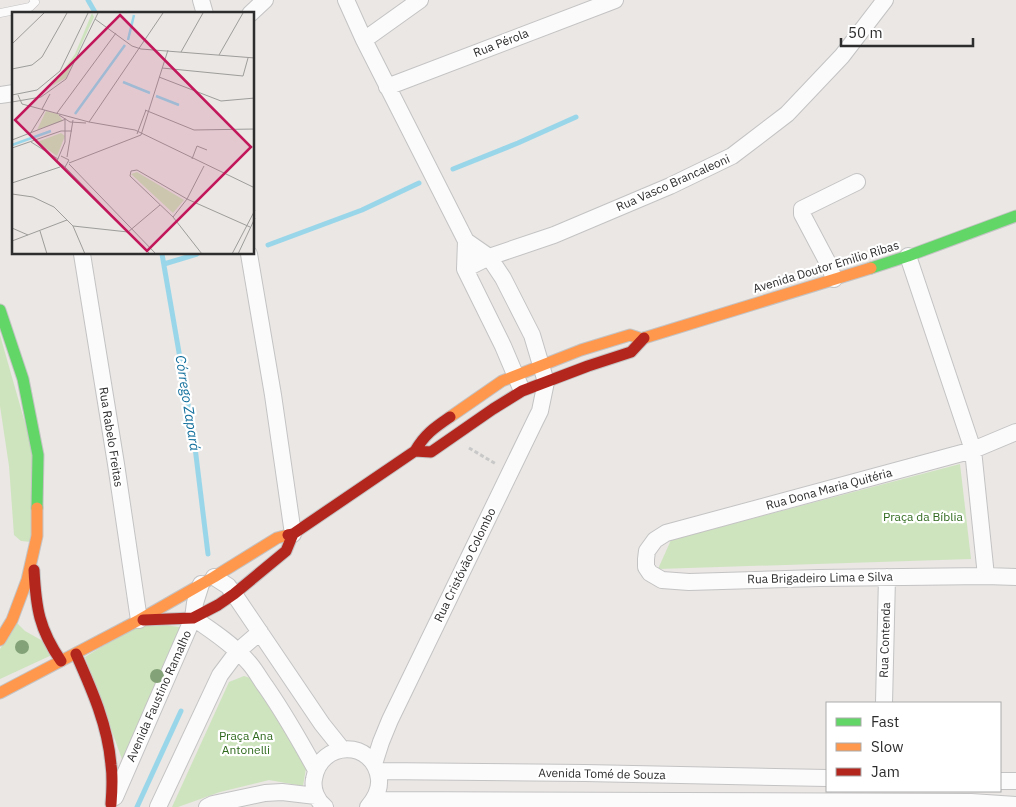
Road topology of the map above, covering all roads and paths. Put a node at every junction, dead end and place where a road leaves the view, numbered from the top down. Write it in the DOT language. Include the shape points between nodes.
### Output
graph roads {
  1 [pos="34,0"];
  2 [pos="265,0"];
  3 [pos="346,0"];
  4 [pos="420,0"];
  5 [pos="615,0"];
  6 [pos="885,0"];
  7 [pos="252,12"];
  8 [pos="0,13"];
  9 [pos="364,40"];
  10 [pos="387,87"];
  11 [pos="857,182"];
  12 [pos="1016,216"];
  13 [pos="466,241"];
  14 [pos="82,255"];
  15 [pos="249,255"];
  16 [pos="908,256"];
  17 [pos="489,257"];
  18 [pos="465,269"];
  19 [pos="834,279"];
  20 [pos="0,310"];
  21 [pos="642,339"];
  22 [pos="541,366"];
  23 [pos="516,376"];
  24 [pos="546,382"];
  25 [pos="522,392"];
  26 [pos="540,411"];
  27 [pos="1016,432"];
  28 [pos="451,438"];
  29 [pos="972,450"];
  30 [pos="415,451"];
  31 [pos="510,473"];
  32 [pos="293,534"];
  33 [pos="647,551"];
  34 [pos="33,557"];
  35 [pos="986,576"];
  36 [pos="887,577"];
  37 [pos="1016,577"];
  38 [pos="208,580"];
  39 [pos="234,594"];
  40 [pos="193,618"];
  41 [pos="139,620"];
  42 [pos="260,632"];
  43 [pos="0,640"];
  44 [pos="238,651"];
  45 [pos="76,654"];
  46 [pos="61,661"];
  47 [pos="0,693"];
  48 [pos="884,702"];
  49 [pos="390,720"];
  50 [pos="349,750"];
  51 [pos="376,768"];
  52 [pos="316,770"];
  53 [pos="826,778"];
  54 [pos="1001,780"];
  55 [pos="1016,781"];
  56 [pos="870,800"];
  57 [pos="371,803"];
  58 [pos="321,804"];
  59 [pos="1016,805"];
  60 [pos="111,806"];
  61 [pos="158,807"];
  62 [pos="206,807"];
  1 -- 8 [label="lane" via="30,7"];
  2 -- 7 [label="street"];
  3 -- 9 [label="street"];
  4 -- 9 [label="street"];
  5 -- 10 [label="street, Rua Pérola"];
  6 -- 17 [label="street, Rua Vasco Brancaleoni" via="842,56 787,114 732,156 554,235"];
  9 -- 10 [label="street"];
  10 -- 13 [label="street"];
  11 -- 19 [label="street" via="802,209"];
  12 -- 16 [label="main road, Avenida Doutor Emilio Ribas"];
  13 -- 17 [label="street"];
  13 -- 18 [label="street"];
  14 -- 41 [label="street, Rua Rabelo Freitas"];
  15 -- 32 [label="street"];
  16 -- 19 [label="main road, Avenida Doutor Emilio Ribas"];
  16 -- 29 [label="street"];
  17 -- 18 [label="street, Rua Vasco Brancaleoni"];
  17 -- 22 [label="street" via="532,335"];
  18 -- 23 [label="street"];
  19 -- 21 [label="main road, Avenida Doutor Emilio Ribas"];
  20 -- 34 [label="main road" via="23,379 38,455 37,536"];
  21 -- 22 [label="main road, Avenida Doutor Emilio Ribas" via="630,335"];
  21 -- 24 [label="main road, Avenida Doutor Emilio Ribas" via="631,352"];
  22 -- 23 [label="main road, Avenida Doutor Emilio Ribas"];
  22 -- 24 [label="street"];
  23 -- 25 [label="street"];
  23 -- 30 [label="main road, Avenida Doutor Emilio Ribas" via="502,381 432,430"];
  24 -- 25 [label="main road, Avenida Doutor Emilio Ribas"];
  24 -- 26 [label="street, Rua Cristóvão Colombo"];
  25 -- 26 [label="street"];
  25 -- 28 [label="main road, Avenida Doutor Emilio Ribas"];
  26 -- 31 [label="street, Rua Cristóvão Colombo"];
  27 -- 29 [label="street, Rua Dona Maria Quitéria"];
  28 -- 30 [label="main road, Avenida Doutor Emilio Ribas" via="431,452"];
  28 -- 31 [label="path"];
  29 -- 33 [label="street, Rua Dona Maria Quitéria" via="666,533"];
  29 -- 35 [label="street"];
  30 -- 32 [label="main road, Avenida Doutor Emilio Ribas"];
  31 -- 49 [label="street, Rua Cristóvão Colombo"];
  32 -- 38 [label="main road, Avenida Doutor Emilio Ribas" via="277,538"];
  32 -- 39 [label="main road, Avenida Doutor Emilio Ribas" via="286,551"];
  33 -- 36 [label="street, Rua Brigadeiro Lima e Silva" via="646,567 662,580"];
  34 -- 43 [label="main road" via="12,620"];
  34 -- 46 [label="main road" via="35,596 42,629"];
  35 -- 36 [label="street, Rua Brigadeiro Lima e Silva"];
  35 -- 37 [label="street, Rua Brigadeiro Lima e Silva"];
  36 -- 48 [label="street, Rua Contenda"];
  38 -- 39 [label="street" via="228,586"];
  38 -- 40 [label="street, Avenida Faustino Ramalho" via="195,603"];
  38 -- 41 [label="main road, Avenida Doutor Emilio Ribas"];
  39 -- 40 [label="main road, Avenida Doutor Emilio Ribas"];
  39 -- 42 [label="street"];
  40 -- 41 [label="main road, Avenida Doutor Emilio Ribas"];
  40 -- 44 [label="street"];
  40 -- 60 [label="street, Avenida Faustino Ramalho"];
  41 -- 45 [label="main road, Avenida Doutor Emilio Ribas"];
  42 -- 44 [label="street"];
  42 -- 50 [label="street" via="322,724"];
  44 -- 52 [label="street" via="276,703"];
  44 -- 61 [label="street" via="220,675"];
  45 -- 46 [label="main road, Avenida Doutor Emilio Ribas"];
  45 -- 60 [label="main road" via="107,735 111,755"];
  46 -- 47 [label="main road, Avenida Doutor Emilio Ribas"];
  49 -- 50 [label="street, Rua Cristóvão Colombo" via="366,744"];
  49 -- 51 [label="street, Rua Cristóvão Colombo" via="379,748"];
  50 -- 51 [label="street" via="363,754"];
  50 -- 52 [label="street, Rua Cristóvão Colombo" via="331,753"];
  51 -- 53 [label="street, Avenida Tomé de Souza"];
  51 -- 57 [label="street, Rua Cristóvão Colombo" via="379,786"];
  52 -- 58 [label="street" via="313,783"];
  54 -- 55 [label="street"];
  56 -- 57 [label="street"];
  56 -- 59 [label="street"];
  58 -- 62 [label="street" via="282,792"];
}
